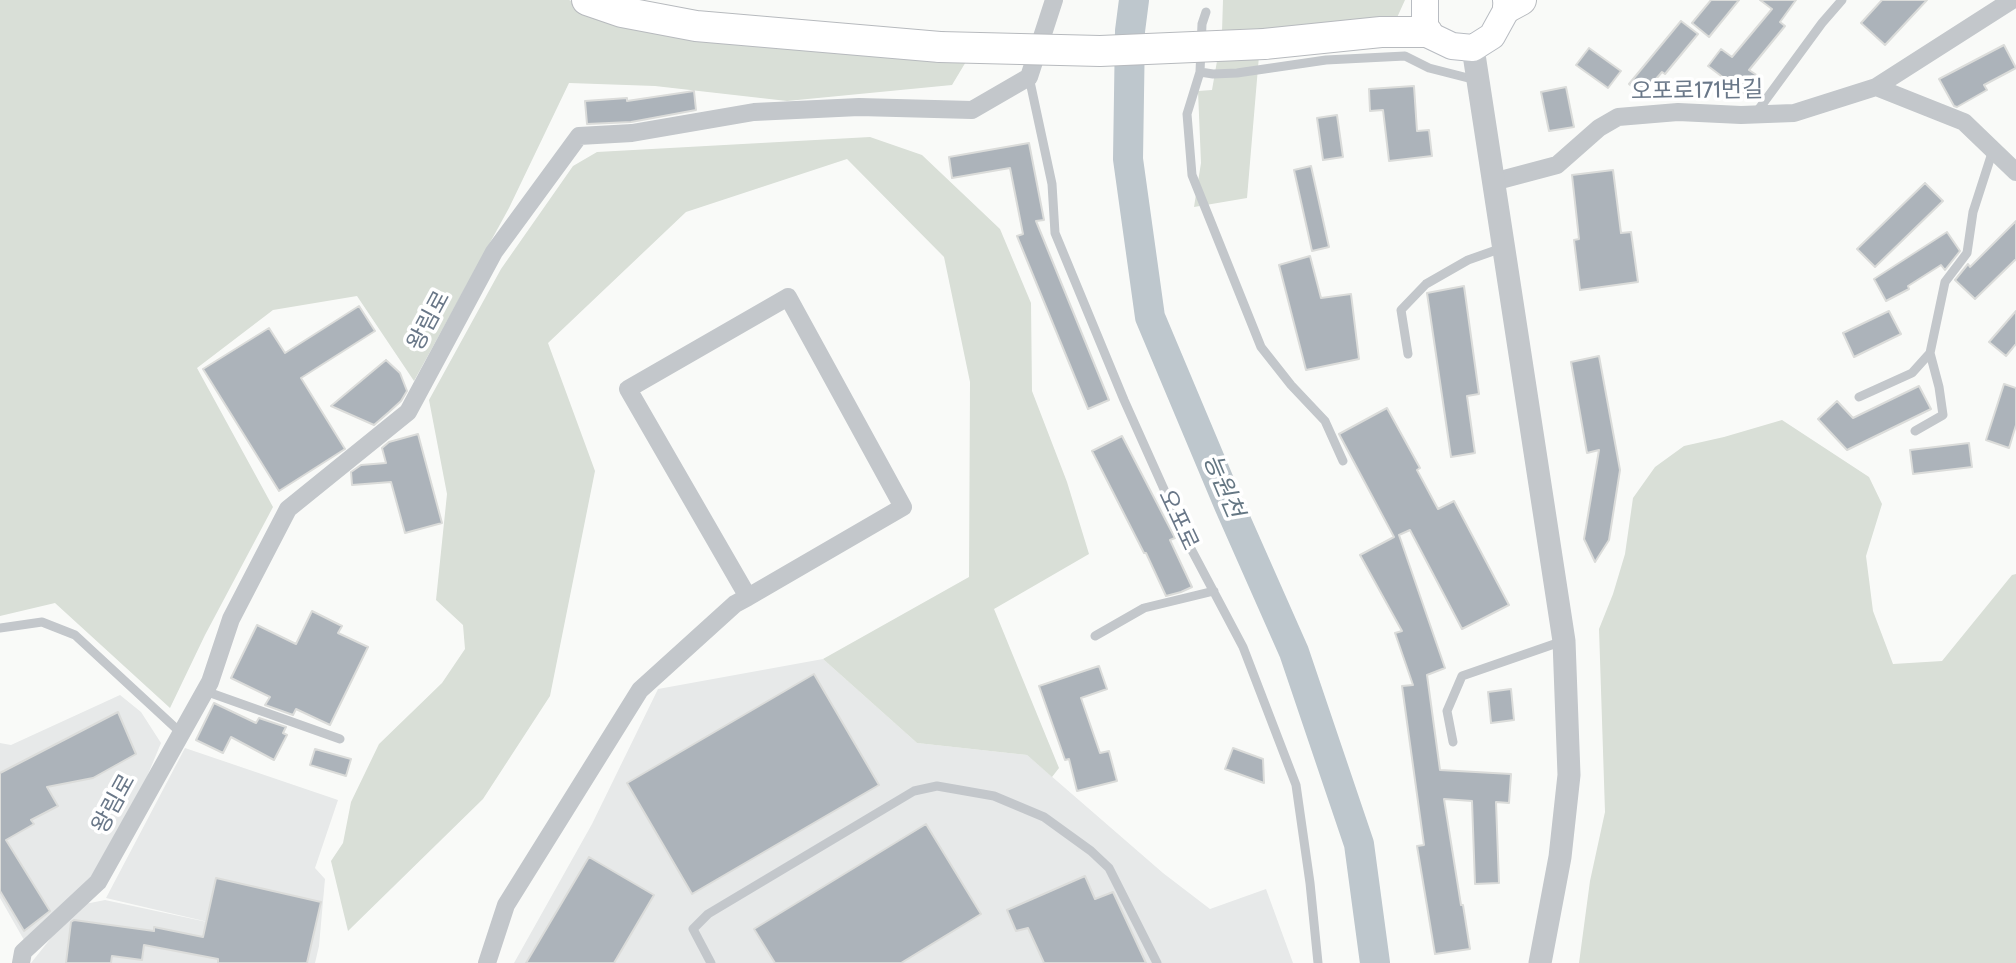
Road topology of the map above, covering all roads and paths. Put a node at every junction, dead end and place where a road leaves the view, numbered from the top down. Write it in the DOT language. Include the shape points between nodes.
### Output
graph roads {
  1 [pos="587,0"];
  2 [pos="1054,0"];
  3 [pos="1425,0"];
  4 [pos="1842,0"];
  5 [pos="2012,0"];
  6 [pos="1512,2"];
  7 [pos="1206,12"];
  8 [pos="1427,32"];
  9 [pos="1473,48"];
  10 [pos="1200,72"];
  11 [pos="1029,77"];
  12 [pos="1477,80"];
  13 [pos="1876,87"];
  14 [pos="1755,115"];
  15 [pos="1993,150"];
  16 [pos="2016,172"];
  17 [pos="1493,182"];
  18 [pos="1502,248"];
  19 [pos="1930,353"];
  20 [pos="1408,354"];
  21 [pos="1859,397"];
  22 [pos="1915,430"];
  23 [pos="1343,461"];
  24 [pos="1213,591"];
  25 [pos="748,597"];
  26 [pos="0,628"];
  27 [pos="1095,636"];
  28 [pos="1564,640"];
  29 [pos="205,691"];
  30 [pos="181,733"];
  31 [pos="340,739"];
  32 [pos="1453,742"];
  33 [pos="21,963"];
  34 [pos="487,963"];
  35 [pos="711,963"];
  36 [pos="1157,963"];
  37 [pos="1318,963"];
  38 [pos="1540,963"];
  1 -- 8 [label="highway, bridge" via="622,12 696,26 940,47 1100,51"];
  2 -- 11 [label="street"];
  3 -- 8 [label="main road"];
  4 -- 14 [label="lane"];
  5 -- 13 [label="street, 오포로171번길"];
  6 -- 9 [label="main road" via="1492,36"];
  7 -- 10 [label="lane"];
  8 -- 9 [label="main road" via="1452,46"];
  9 -- 12 [label="street"];
  10 -- 12 [label="lane" via="1237,73 1326,60 1405,56 1429,68"];
  10 -- 23 [label="lane" via="1187,114 1192,175 1261,347 1325,421"];
  11 -- 24 [label="lane, 오포로" via="1052,184 1055,233 1135,424"];
  11 -- 29 [label="street, 왕림로" via="972,110 859,107 754,112 632,133 579,136 495,252 408,412 288,509 231,619"];
  12 -- 17 [label="street"];
  13 -- 14 [label="street, 오포로171번길" via="1794,113"];
  13 -- 15 [label="street" via="1964,122"];
  14 -- 17 [label="street, 오포로171번길" via="1678,112 1618,117 1557,165"];
  15 -- 16 [label="street"];
  15 -- 19 [label="lane" via="1973,212 1967,253 1945,282"];
  17 -- 18 [label="street"];
  18 -- 20 [label="lane" via="1468,260 1426,285 1401,310"];
  18 -- 28 [label="street"];
  19 -- 21 [label="lane" via="1912,373"];
  19 -- 22 [label="lane" via="1943,415"];
  24 -- 27 [label="lane" via="1144,608"];
  24 -- 37 [label="lane, 오포로" via="1243,648 1296,785"];
  25 -- 25 [label="street" via="903,507 788,297 628,389"];
  25 -- 34 [label="street" via="640,690 506,905"];
  26 -- 30 [label="lane" via="41,622 75,635"];
  28 -- 32 [label="lane" via="1462,676 1447,711"];
  28 -- 38 [label="street" via="1569,775 1560,857"];
  29 -- 30 [label="street, 왕림로"];
  29 -- 31 [label="lane"];
  30 -- 33 [label="street, 왕림로" via="98,882 23,952"];
  35 -- 36 [label="lane" via="693,929 708,914 914,790 937,786 994,796 1044,817 1091,850 1109,868"];
}
